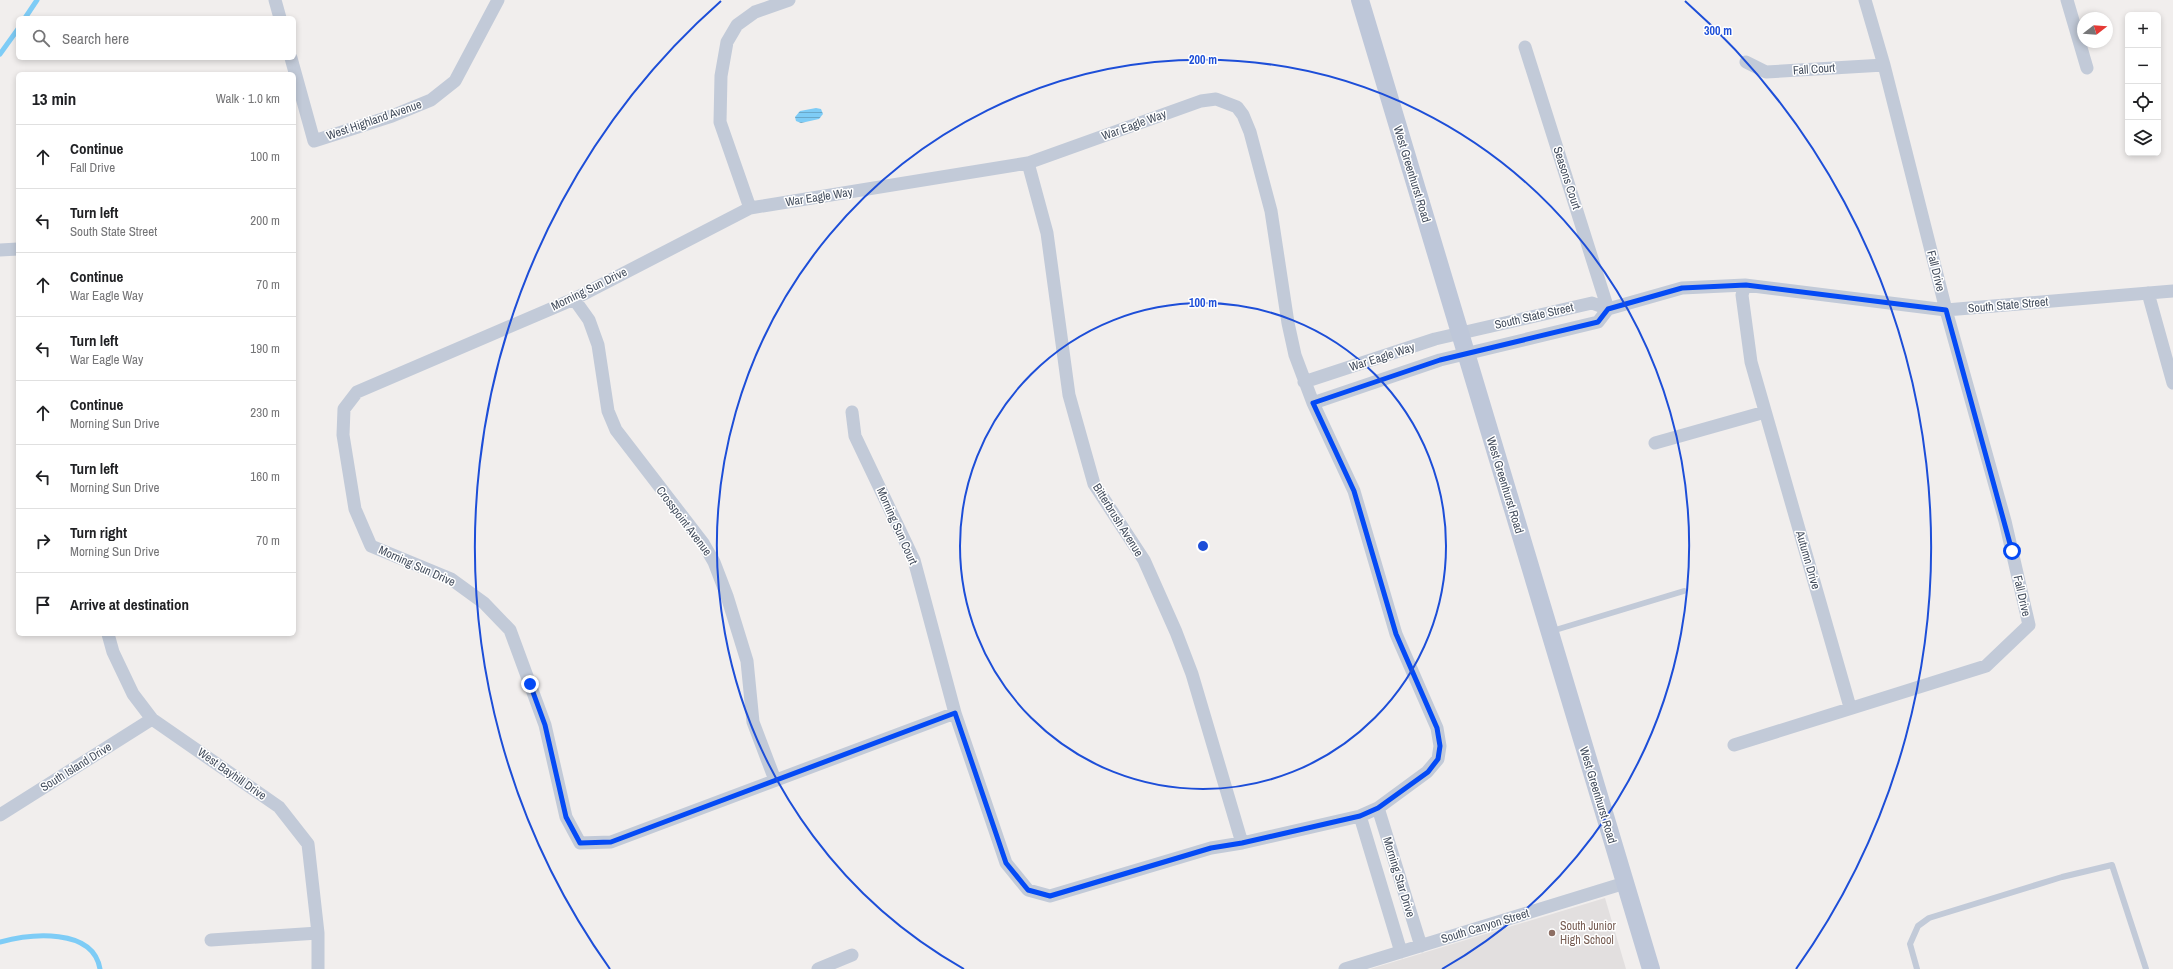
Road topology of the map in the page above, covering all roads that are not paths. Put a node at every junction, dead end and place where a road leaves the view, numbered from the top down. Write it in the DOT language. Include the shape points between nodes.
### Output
graph roads {
  1 [pos="275,0"];
  2 [pos="498,0"];
  3 [pos="1360,0"];
  4 [pos="1865,0"];
  5 [pos="2067,0"];
  6 [pos="782,1"];
  7 [pos="279,16"];
  8 [pos="1525,47"];
  9 [pos="292,60"];
  10 [pos="1746,62"];
  11 [pos="1884,64"];
  12 [pos="2087,68"];
  13 [pos="295,72"];
  14 [pos="296,76"];
  15 [pos="1028,162"];
  16 [pos="750,208"];
  17 [pos="16,249"];
  18 [pos="0,250"];
  19 [pos="1746,285"];
  20 [pos="2173,291"];
  21 [pos="2148,293"];
  22 [pos="574,299"];
  23 [pos="1608,309"];
  24 [pos="1946,310"];
  25 [pos="1460,334"];
  26 [pos="1466,354"];
  27 [pos="1304,382"];
  28 [pos="2173,383"];
  29 [pos="1313,403"];
  30 [pos="852,412"];
  31 [pos="1765,412"];
  32 [pos="1655,443"];
  33 [pos="1684,591"];
  34 [pos="1550,632"];
  35 [pos="109,636"];
  36 [pos="1850,707"];
  37 [pos="955,713"];
  38 [pos="152,719"];
  39 [pos="1734,745"];
  40 [pos="774,780"];
  41 [pos="1378,808"];
  42 [pos="0,815"];
  43 [pos="1360,816"];
  44 [pos="1242,843"];
  45 [pos="1625,883"];
  46 [pos="318,933"];
  47 [pos="211,940"];
  48 [pos="1421,946"];
  49 [pos="1401,952"];
  50 [pos="852,955"];
  51 [pos="318,969"];
  52 [pos="818,969"];
  53 [pos="1346,969"];
  54 [pos="1651,969"];
  55 [pos="1918,969"];
  56 [pos="2146,969"];
  1 -- 7 [label="street"];
  2 -- 14 [label="street, West Highland Avenue" via="454,81 431,100 392,116 314,140"];
  3 -- 25 [label="main road, West Greenhurst Road"];
  4 -- 11 [label="street, Fall Drive"];
  5 -- 12 [label="street"];
  6 -- 16 [label="street" via="755,12 737,25 727,42 721,76 720,122"];
  8 -- 23 [label="street, Seasons Court"];
  9 -- 13 [label="street, West Highland Avenue"];
  10 -- 11 [label="street, Fall Court" via="1766,72"];
  11 -- 24 [label="street, Fall Drive"];
  15 -- 16 [label="street, War Eagle Way"];
  15 -- 27 [label="street, War Eagle Way" via="1201,101 1216,99 1236,107 1243,115 1250,132 1271,211 1288,323"];
  15 -- 44 [label="street, Bitterbrush Avenue" via="1047,233 1069,395 1094,484 1144,560 1176,632 1192,674"];
  16 -- 22 [label="street, Morning Sun Drive"];
  17 -- 18 [label="street"];
  19 -- 23 [label="street, South State Street" via="1682,288"];
  19 -- 24 [label="street, South State Street"];
  19 -- 31 [label="street, Autumn Drive" via="1742,295 1751,362"];
  20 -- 21 [label="street, South State Street"];
  21 -- 24 [label="street, South State Street"];
  21 -- 28 [label="street"];
  22 -- 40 [label="street, Crosspoint Avenue" via="589,320 598,345 608,411 616,430 703,543 714,562 747,660 753,722"];
  22 -- 40 [label="street, Morning Sun Drive" via="357,392 344,408 343,435 354,509 371,546 451,579 484,603 510,630 545,725 566,817 580,843 611,842"];
  23 -- 25 [label="street, South State Street" via="1592,302"];
  23 -- 26 [label="street, South State Street" via="1598,322"];
  24 -- 36 [label="street, Fall Drive" via="2005,522 2029,625 1986,666"];
  25 -- 26 [label="main road, West Greenhurst Road"];
  25 -- 27 [label="street, War Eagle Way" via="1435,339"];
  26 -- 29 [label="street, War Eagle Way" via="1440,360"];
  26 -- 34 [label="main road, West Greenhurst Road"];
  27 -- 29 [label="street, War Eagle Way"];
  29 -- 41 [label="street, War Eagle Way" via="1354,491 1396,634 1437,728 1440,746 1438,759 1428,772"];
  30 -- 37 [label="street, Morning Sun Court" via="855,436 914,560"];
  31 -- 32 [label="street"];
  31 -- 36 [label="street, Autumn Drive"];
  33 -- 34 [label="lane"];
  34 -- 45 [label="main road, West Greenhurst Road"];
  35 -- 38 [label="street, West Bayhill Drive" via="113,652 133,694"];
  36 -- 39 [label="street, Fall Drive"];
  37 -- 40 [label="street, Morning Sun Drive"];
  37 -- 44 [label="street" via="1006,863 1028,890 1050,896 1211,848"];
  38 -- 42 [label="street, South Island Drive"];
  38 -- 46 [label="street, West Bayhill Drive" via="279,807 308,844"];
  41 -- 43 [label="street"];
  41 -- 48 [label="street, Morning Star Drive"];
  43 -- 44 [label="street"];
  43 -- 49 [label="street, Morning Star Drive"];
  45 -- 48 [label="street, South Canyon Street"];
  45 -- 54 [label="main road, West Greenhurst Road"];
  46 -- 47 [label="street"];
  46 -- 51 [label="street, West Bayhill Drive"];
  48 -- 49 [label="street, South Canyon Street"];
  49 -- 53 [label="street, South Canyon Street"];
  50 -- 52 [label="street"];
  55 -- 56 [label="lane" via="1910,944 1918,926 1929,918 2062,877 2112,865"];
}
